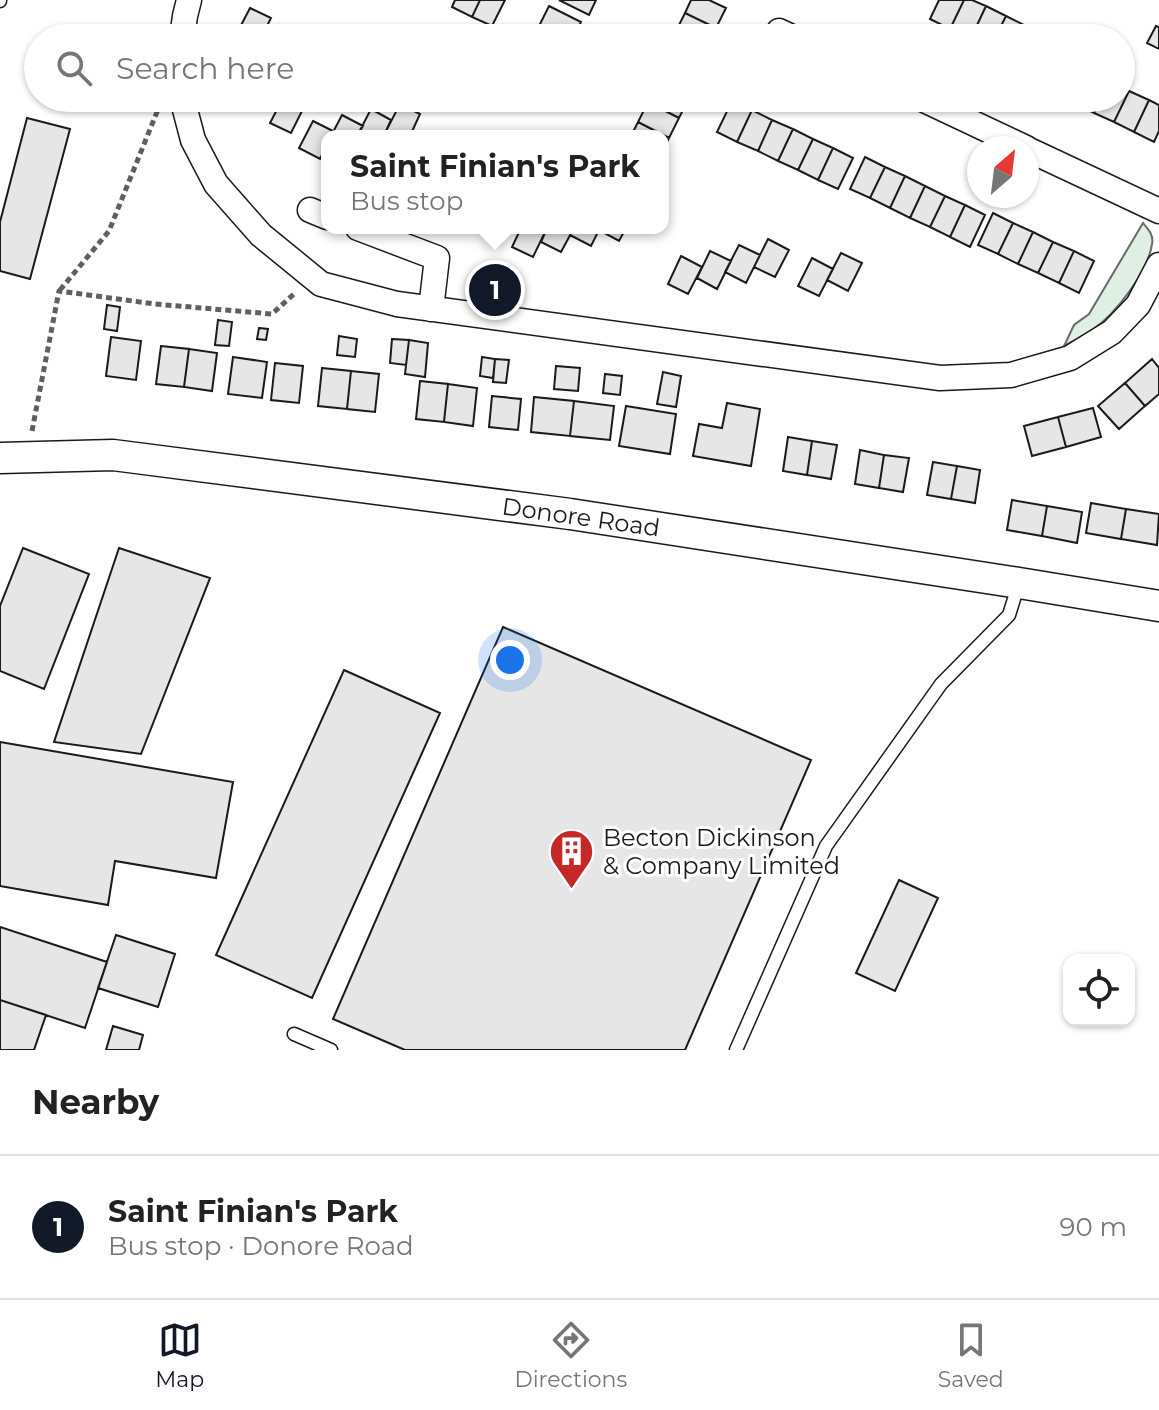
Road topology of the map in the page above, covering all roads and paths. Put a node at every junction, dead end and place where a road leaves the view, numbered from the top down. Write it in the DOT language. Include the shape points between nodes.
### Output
graph roads {
  1 [pos="189,0"];
  2 [pos="184,24"];
  3 [pos="156,112"];
  4 [pos="186,112"];
  5 [pos="950,112"];
  6 [pos="1001,136"];
  7 [pos="1039,154"];
  8 [pos="1159,211"];
  9 [pos="374,234"];
  10 [pos="1159,265"];
  11 [pos="313,277"];
  12 [pos="59,291"];
  13 [pos="431,309"];
  14 [pos="14,457"];
  15 [pos="1019,583"];
  16 [pos="1159,606"];
  17 [pos="294,1034"];
  18 [pos="331,1050"];
  19 [pos="736,1050"];
  1 -- 2 [label="street"];
  3 -- 12 [label="path" via="109,231"];
  4 -- 11 [label="street" via="193,140 216,184 261,235"];
  5 -- 6 [label="street"];
  7 -- 8 [label="street"];
  9 -- 13 [label="street" via="437,258"];
  10 -- 13 [label="street" via="1138,305 1112,332 1070,358 1011,375 940,378"];
  11 -- 12 [label="path" via="272,314"];
  11 -- 13 [label="street" via="321,284"];
  12 -- 14 [label="path"];
  14 -- 15 [label="street, Donore Road" via="113,455 161,461 570,514"];
  15 -- 16 [label="street, Donore Road"];
  15 -- 19 [label="lane" via="1009,615 941,684 826,846"];
  17 -- 18 [label="lane"];
}
